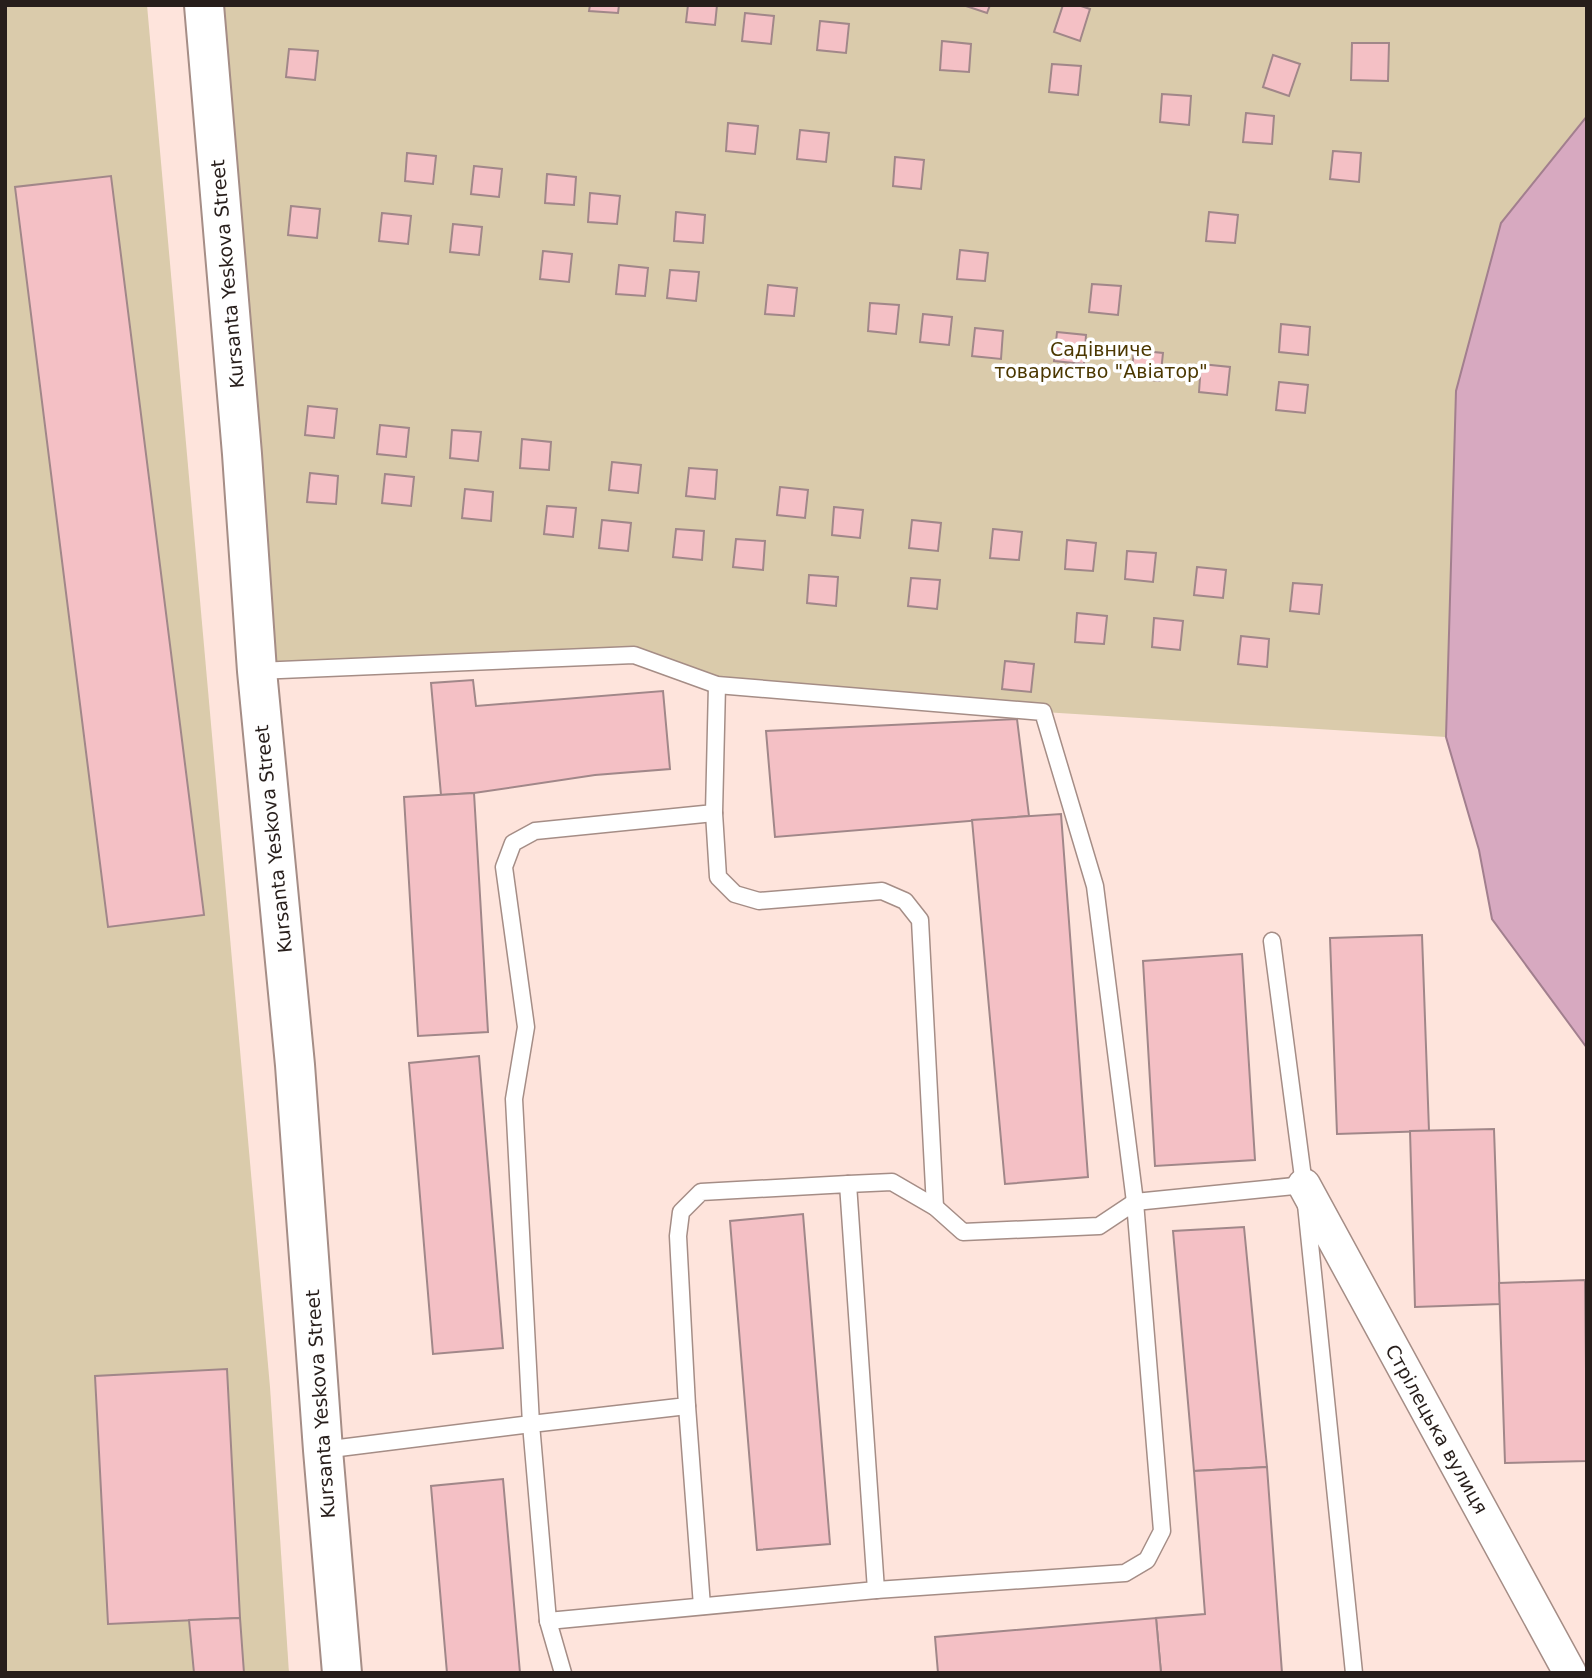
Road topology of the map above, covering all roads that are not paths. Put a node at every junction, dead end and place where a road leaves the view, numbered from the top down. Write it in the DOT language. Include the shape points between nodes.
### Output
graph roads {
  1 [pos="204,5"];
  2 [pos="257,671"];
  3 [pos="717,685"];
  4 [pos="714,813"];
  5 [pos="1272,941"];
  6 [pos="848,1184"];
  7 [pos="1304,1185"];
  8 [pos="1135,1202"];
  9 [pos="935,1208"];
  10 [pos="687,1406"];
  11 [pos="531,1424"];
  12 [pos="323,1450"];
  13 [pos="876,1590"];
  14 [pos="702,1606"];
  15 [pos="548,1621"];
  16 [pos="342,1673"];
  17 [pos="563,1673"];
  18 [pos="1354,1673"];
  19 [pos="1570,1673"];
  1 -- 2 [label="street, Kursanta Yeskova Street"];
  2 -- 3 [label="lane" via="634,655"];
  2 -- 12 [label="street, Kursanta Yeskova Street" via="295,1065"];
  3 -- 4 [label="lane"];
  3 -- 8 [label="lane" via="1043,712 1095,887"];
  4 -- 9 [label="lane" via="718,877 735,894 759,901 882,891 905,901 920,920"];
  4 -- 11 [label="lane" via="535,831 513,843 504,867 526,1027 514,1098"];
  5 -- 7 [label="lane"];
  6 -- 9 [label="lane" via="892,1182"];
  6 -- 10 [label="lane" via="701,1192 681,1212 678,1236"];
  6 -- 13 [label="lane"];
  7 -- 8 [label="lane"];
  7 -- 18 [label="lane"];
  7 -- 19 [label="street, Стрілецька вулиця"];
  8 -- 9 [label="lane" via="1099,1227 963,1232"];
  8 -- 13 [label="lane" via="1162,1531 1147,1560 1125,1573"];
  10 -- 11 [label="lane"];
  10 -- 14 [label="lane"];
  11 -- 12 [label="lane"];
  11 -- 15 [label="lane"];
  12 -- 16 [label="street, Kursanta Yeskova Street"];
  13 -- 14 [label="lane"];
  14 -- 15 [label="lane"];
  15 -- 17 [label="lane"];
}
